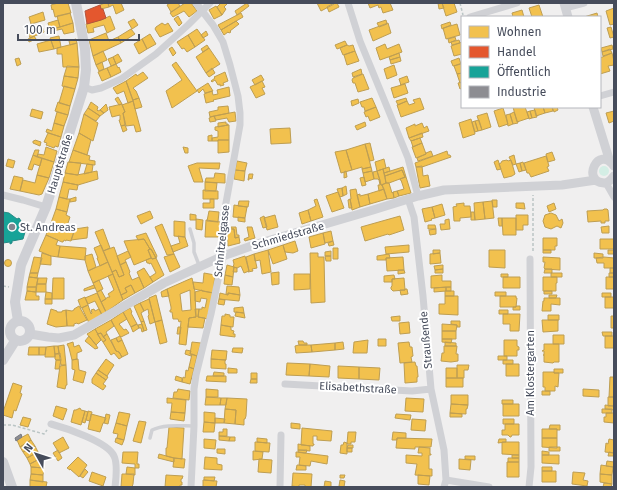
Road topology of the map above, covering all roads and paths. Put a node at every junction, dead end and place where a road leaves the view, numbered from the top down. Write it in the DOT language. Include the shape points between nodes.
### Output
graph roads {
  1 [pos="76,3"];
  2 [pos="196,3"];
  3 [pos="210,3"];
  4 [pos="348,3"];
  5 [pos="460,3"];
  6 [pos="517,3"];
  7 [pos="584,3"];
  8 [pos="566,9"];
  9 [pos="203,11"];
  10 [pos="464,16"];
  11 [pos="473,16"];
  12 [pos="84,87"];
  13 [pos="614,92"];
  14 [pos="601,96"];
  15 [pos="593,108"];
  16 [pos="609,163"];
  17 [pos="594,176"];
  18 [pos="612,179"];
  19 [pos="533,186"];
  20 [pos="3,195"];
  21 [pos="418,196"];
  22 [pos="614,197"];
  23 [pos="408,199"];
  24 [pos="46,208"];
  25 [pos="190,229"];
  26 [pos="223,256"];
  27 [pos="530,259"];
  28 [pos="200,266"];
  29 [pos="18,321"];
  30 [pos="30,334"];
  31 [pos="15,341"];
  32 [pos="3,360"];
  33 [pos="285,384"];
  34 [pos="430,390"];
  35 [pos="51,424"];
  36 [pos="3,425"];
  37 [pos="194,426"];
  38 [pos="281,435"];
  39 [pos="150,438"];
  40 [pos="3,462"];
  41 [pos="445,484"];
  42 [pos="12,487"];
  43 [pos="115,487"];
  44 [pos="191,487"];
  45 [pos="280,487"];
  46 [pos="489,487"];
  47 [pos="529,487"];
  1 -- 12 [label="main road, Hauptstraße" via="85,48"];
  2 -- 9 [label="street, Schnitzelgasse"];
  3 -- 9 [label="street"];
  4 -- 21 [label="street" via="360,41 408,158"];
  5 -- 10 [label="path"];
  6 -- 11 [label="street"];
  7 -- 8 [label="street"];
  9 -- 12 [label="street" via="156,54 121,79 92,90"];
  9 -- 26 [label="street, Schnitzelgasse" via="223,42 238,96 240,113 224,214"];
  12 -- 24 [label="main road, Hauptstraße"];
  13 -- 14 [label="street"];
  15 -- 16 [label="street"];
  16 -- 17 [label="street" via="597,162 593,168"];
  17 -- 18 [label="street" via="602,183"];
  17 -- 19 [label="street, Schmiedstraße" via="562,185"];
  18 -- 22 [label="street"];
  19 -- 21 [label="street, Schmiedstraße" via="444,190"];
  19 -- 27 [label="path" via="533,250"];
  20 -- 24 [label="street"];
  21 -- 23 [label="street, Schmiedstraße"];
  23 -- 26 [label="street, Schmiedstraße"];
  23 -- 34 [label="street, Straußende" via="414,217"];
  24 -- 29 [label="main road, Hauptstraße" via="21,265 15,302"];
  25 -- 28 [label="lane" via="194,252"];
  26 -- 28 [label="street, Schmiedstraße"];
  26 -- 37 [label="street, Schnitzelgasse" via="196,375"];
  27 -- 47 [label="street, Am Klostergarten"];
  28 -- 30 [label="street, Schmiedstraße" via="164,283 74,335 59,338"];
  29 -- 30 [label="main road" via="28,324"];
  29 -- 31 [label="main road" via="12,324 9,330"];
  30 -- 31 [label="main road" via="26,340"];
  31 -- 32 [label="main road"];
  33 -- 34 [label="street, Elisabethstraße"];
  34 -- 41 [label="street, Straußende" via="444,450"];
  35 -- 36 [label="path" via="44,434"];
  35 -- 43 [label="street" via="66,428 108,448 115,456"];
  37 -- 39 [label="lane" via="159,427 152,430"];
  37 -- 44 [label="street, Schnitzelgasse"];
  38 -- 45 [label="street"];
  40 -- 42 [label="main road"];
  41 -- 46 [label="street"];
}
